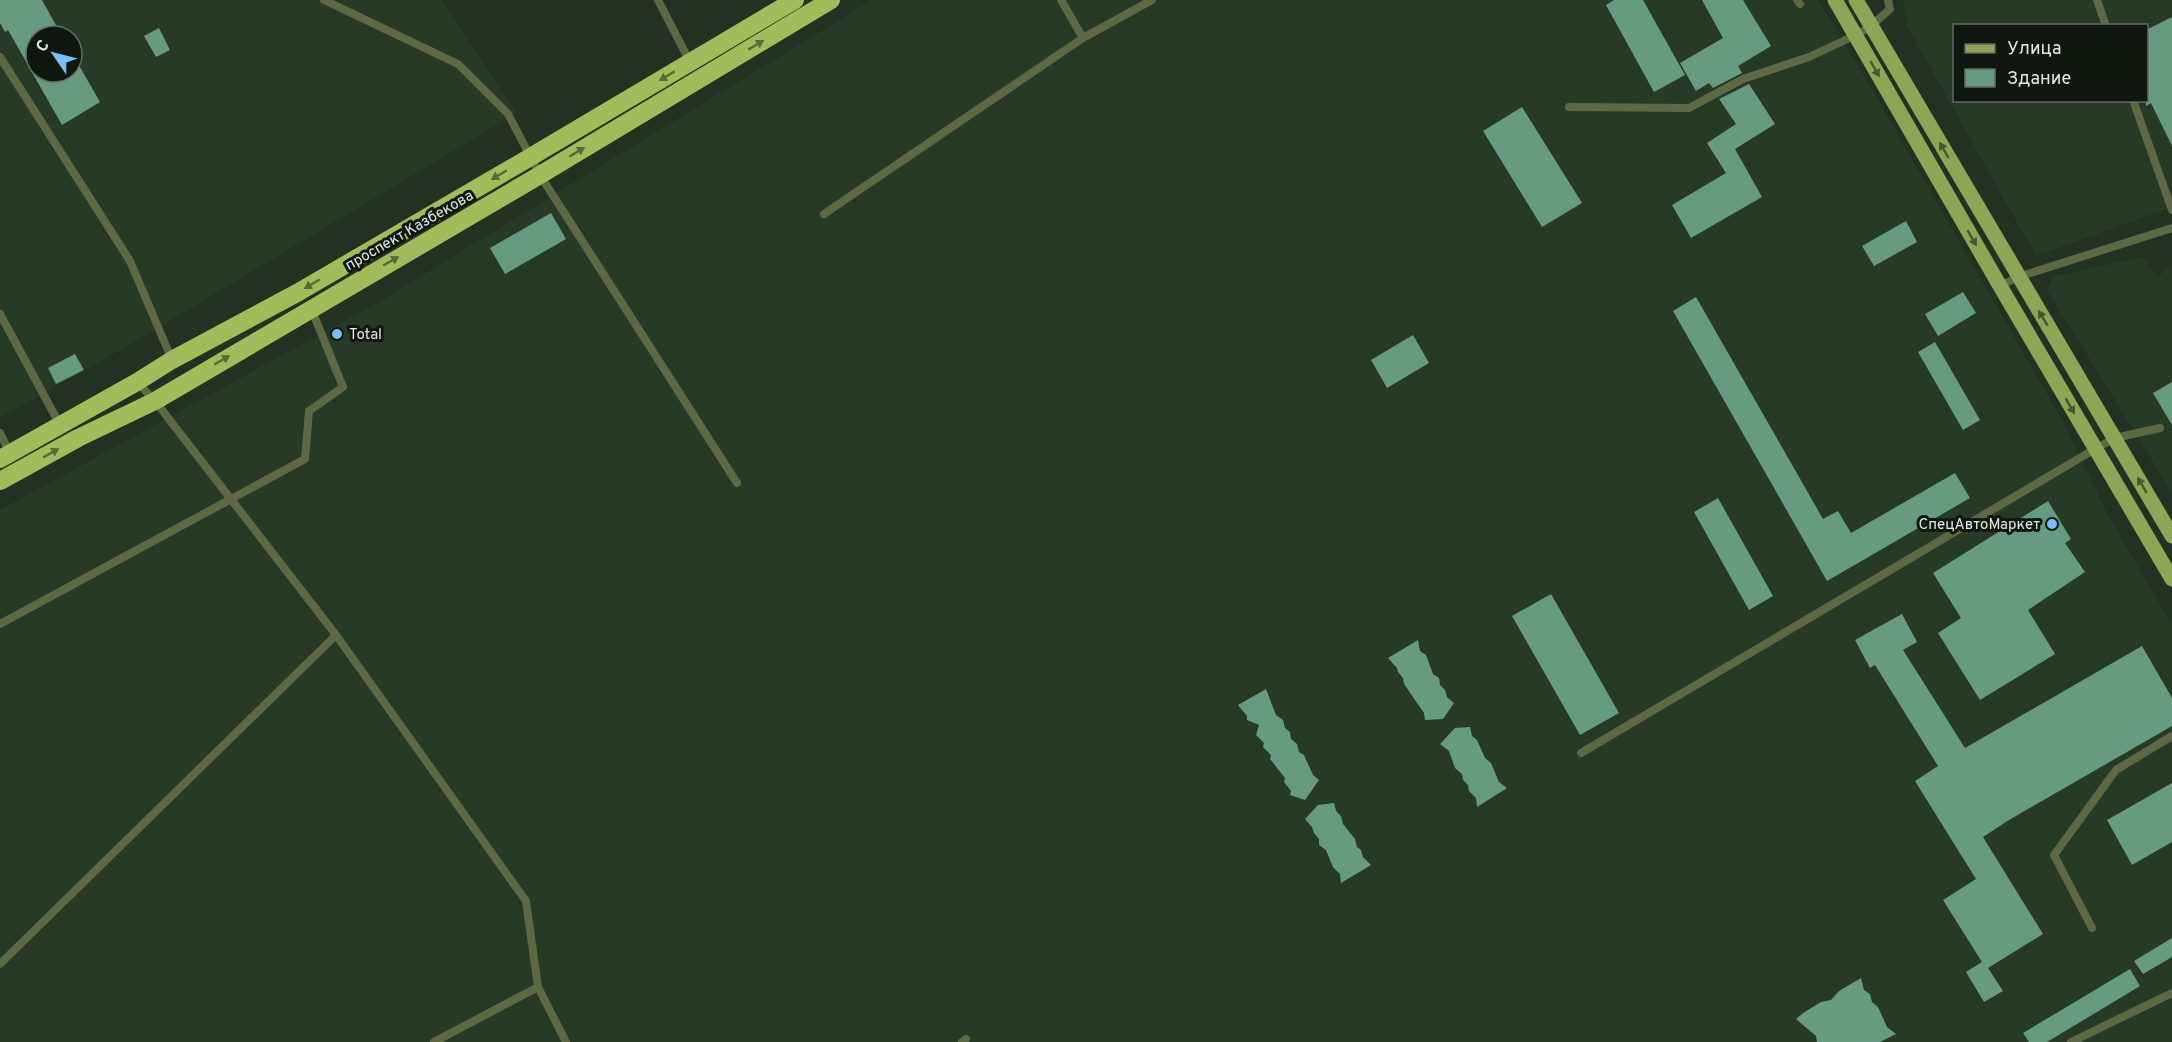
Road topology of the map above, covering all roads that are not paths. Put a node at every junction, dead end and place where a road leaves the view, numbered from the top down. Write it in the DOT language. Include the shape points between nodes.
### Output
graph roads {
  1 [pos="324,0"];
  2 [pos="658,0"];
  3 [pos="795,0"];
  4 [pos="831,0"];
  5 [pos="1061,0"];
  6 [pos="1152,0"];
  7 [pos="1835,0"];
  8 [pos="1856,0"];
  9 [pos="1888,0"];
  10 [pos="2097,0"];
  11 [pos="2105,24"];
  12 [pos="1871,26"];
  13 [pos="1856,35"];
  14 [pos="1083,38"];
  15 [pos="0,57"];
  16 [pos="690,62"];
  17 [pos="2134,102"];
  18 [pos="1569,107"];
  19 [pos="531,157"];
  20 [pos="540,175"];
  21 [pos="2172,210"];
  22 [pos="824,214"];
  23 [pos="2172,228"];
  24 [pos="2018,277"];
  25 [pos="2000,286"];
  26 [pos="310,308"];
  27 [pos="0,314"];
  28 [pos="172,360"];
  29 [pos="137,382"];
  30 [pos="155,401"];
  31 [pos="60,426"];
  32 [pos="2160,428"];
  33 [pos="0,433"];
  34 [pos="2115,438"];
  35 [pos="2095,449"];
  36 [pos="5,456"];
  37 [pos="0,481"];
  38 [pos="737,483"];
  39 [pos="231,499"];
  40 [pos="2172,536"];
  41 [pos="2172,579"];
  42 [pos="0,624"];
  43 [pos="336,635"];
  44 [pos="2172,736"];
  45 [pos="1581,753"];
  46 [pos="2092,928"];
  47 [pos="0,964"];
  48 [pos="538,987"];
  49 [pos="2172,993"];
  50 [pos="434,1042"];
  51 [pos="566,1042"];
  52 [pos="2071,1042"];
  1 -- 19 [label="lane" via="458,64 508,114"];
  2 -- 16 [label="lane"];
  3 -- 16 [label="highway, проспект Казбекова"];
  20 -- 4 [label="highway, проспект Казбекова, one-way"];
  5 -- 14 [label="lane"];
  6 -- 14 [label="lane"];
  7 -- 13 [label="main road"];
  8 -- 12 [label="main road"];
  9 -- 12 [label="lane" via="1890,9"];
  10 -- 11 [label="lane"];
  12 -- 13 [label="lane"];
  24 -- 12 [label="main road, one-way"];
  13 -- 18 [label="lane" via="1809,57 1743,78 1689,108"];
  13 -- 25 [label="main road, one-way"];
  14 -- 22 [label="lane"];
  15 -- 28 [label="lane" via="130,261"];
  16 -- 19 [label="highway, проспект Казбекова, one-way"];
  17 -- 21 [label="lane"];
  19 -- 20 [label="lane"];
  19 -- 28 [label="highway, проспект Казбекова, one-way" via="297,293"];
  26 -- 20 [label="highway, проспект Казбекова, one-way"];
  20 -- 38 [label="lane"];
  23 -- 24 [label="lane"];
  24 -- 25 [label="lane"];
  34 -- 24 [label="main road, one-way"];
  25 -- 35 [label="main road, one-way"];
  30 -- 26 [label="highway, проспект Казбекова, one-way"];
  26 -- 39 [label="lane" via="343,387 309,411 305,459"];
  27 -- 31 [label="lane"];
  28 -- 29 [label="highway, проспект Казбекова"];
  29 -- 30 [label="lane"];
  29 -- 31 [label="highway, проспект Казбекова"];
  37 -- 30 [label="highway, проспект Казбекова, one-way"];
  30 -- 39 [label="lane"];
  31 -- 36 [label="highway, проспект Казбекова"];
  32 -- 34 [label="lane"];
  33 -- 36 [label="lane"];
  34 -- 35 [label="lane"];
  40 -- 34 [label="main road, one-way"];
  35 -- 41 [label="main road"];
  35 -- 45 [label="lane"];
  39 -- 42 [label="lane"];
  39 -- 43 [label="lane"];
  43 -- 47 [label="lane"];
  43 -- 48 [label="lane" via="525,901"];
  44 -- 46 [label="lane" via="2116,770 2054,855"];
  48 -- 50 [label="lane"];
  48 -- 51 [label="lane"];
  49 -- 52 [label="lane"];
}
